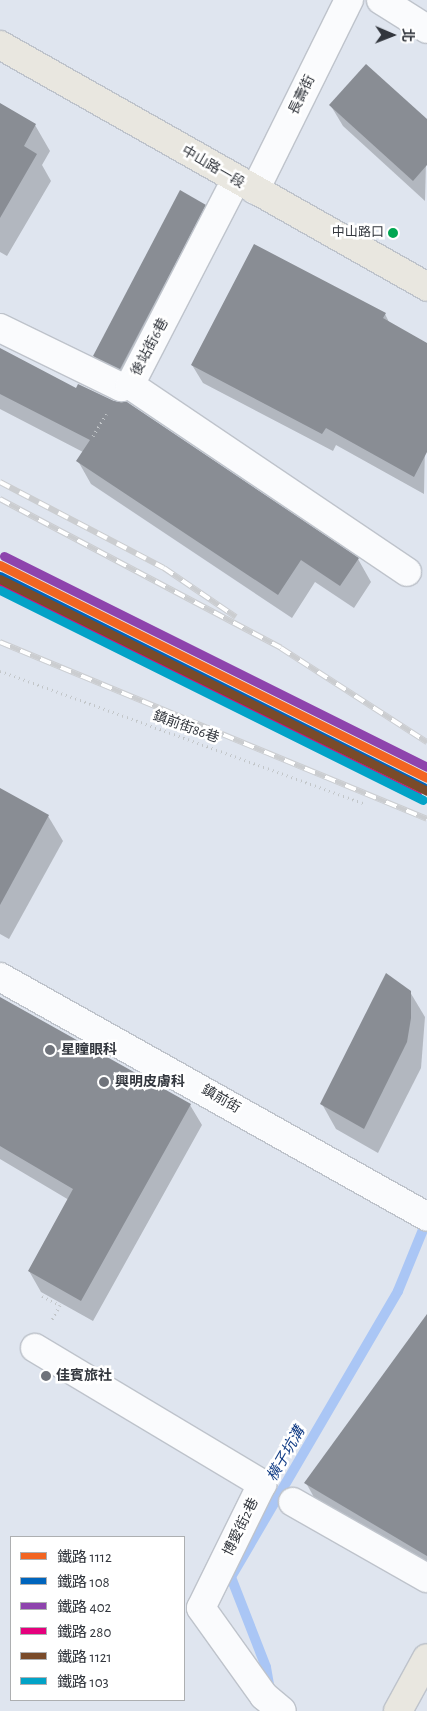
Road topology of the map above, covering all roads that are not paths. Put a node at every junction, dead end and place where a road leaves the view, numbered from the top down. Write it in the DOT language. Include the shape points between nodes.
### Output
graph roads {
  1 [pos="349,0"];
  2 [pos="381,0"];
  3 [pos="427,29"];
  4 [pos="0,45"];
  5 [pos="245,185"];
  6 [pos="427,287"];
  7 [pos="0,328"];
  8 [pos="130,385"];
  9 [pos="407,572"];
  10 [pos="0,977"];
  11 [pos="421,1213"];
  12 [pos="35,1348"];
  13 [pos="293,1502"];
  14 [pos="427,1578"];
  15 [pos="427,1658"];
  16 [pos="273,1704"];
  17 [pos="398,1711"];
  1 -- 5 [label="street, 長壽街"];
  2 -- 3 [label="street"];
  4 -- 5 [label="main road, 中山路一段"];
  5 -- 6 [label="main road, 中山路一段"];
  5 -- 8 [label="street, 後站街6巷"];
  7 -- 8 [label="street, 後站街6巷" via="121,387"];
  8 -- 9 [label="street"];
  10 -- 11 [label="street, 鎮前街"];
  12 -- 16 [label="street, 博愛街2巷" via="262,1484 201,1608"];
  13 -- 14 [label="street"];
  15 -- 17 [label="main road"];
}
